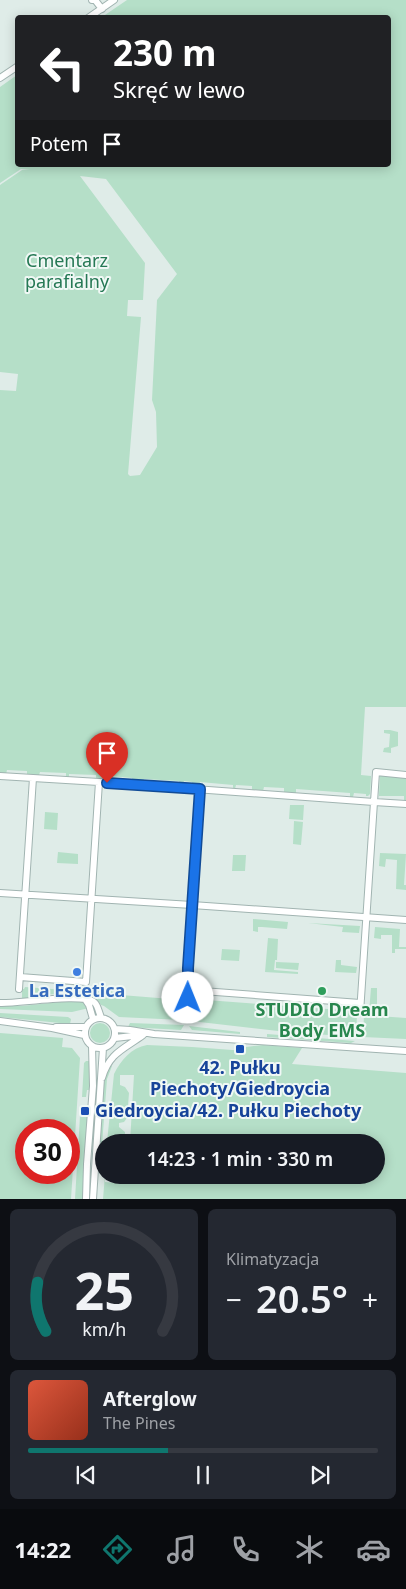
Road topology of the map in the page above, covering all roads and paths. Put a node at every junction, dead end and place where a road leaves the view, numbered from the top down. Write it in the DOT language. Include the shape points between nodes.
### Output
graph roads {
  1 [pos="92,0"];
  2 [pos="114,0"];
  3 [pos="102,9"];
  4 [pos="93,15"];
  5 [pos="15,68"];
  6 [pos="0,78"];
  7 [pos="406,775"];
  8 [pos="0,776"];
  9 [pos="33,778"];
  10 [pos="99,782"];
  11 [pos="200,789"];
  12 [pos="374,802"];
  13 [pos="406,804"];
  14 [pos="0,893"];
  15 [pos="26,895"];
  16 [pos="92,899"];
  17 [pos="192,905"];
  18 [pos="366,917"];
  19 [pos="406,920"];
  20 [pos="20,977"];
  21 [pos="19,989"];
  22 [pos="189,990"];
  23 [pos="188,998"];
  24 [pos="84,999"];
  25 [pos="0,1003"];
  26 [pos="360,1003"];
  27 [pos="360,1013"];
  28 [pos="101,1018"];
  29 [pos="93,1019"];
  30 [pos="0,1021"];
  31 [pos="85,1027"];
  32 [pos="52,1028"];
  33 [pos="115,1029"];
  34 [pos="154,1034"];
  35 [pos="84,1035"];
  36 [pos="144,1035"];
  37 [pos="115,1038"];
  38 [pos="92,1046"];
  39 [pos="103,1048"];
  40 [pos="406,1051"];
  41 [pos="101,1084"];
  42 [pos="86,1199"];
  43 [pos="93,1199"];
  1 -- 3 [label="street"];
  2 -- 3 [label="street"];
  3 -- 4 [label="street"];
  5 -- 6 [label="street"];
  7 -- 12 [label="street" via="376,772"];
  8 -- 9 [label="street"];
  9 -- 10 [label="street"];
  9 -- 15 [label="street"];
  10 -- 11 [label="street"];
  10 -- 16 [label="street"];
  11 -- 12 [label="street"];
  11 -- 17 [label="street"];
  12 -- 13 [label="street"];
  12 -- 18 [label="street"];
  14 -- 15 [label="street"];
  15 -- 16 [label="street"];
  15 -- 20 [label="street"];
  16 -- 17 [label="street"];
  16 -- 20 [label="street" via="86,982"];
  17 -- 18 [label="street"];
  17 -- 22 [label="street"];
  18 -- 19 [label="street"];
  18 -- 26 [label="street"];
  20 -- 21 [label="street"];
  22 -- 23 [label="street"];
  22 -- 26 [label="street"];
  24 -- 25 [label="street"];
  24 -- 28 [label="street" via="95,1003"];
  24 -- 29 [label="street"];
  26 -- 27 [label="street"];
  28 -- 29 [label="street"];
  28 -- 33 [label="street" via="110,1021"];
  29 -- 31 [label="street"];
  30 -- 32 [label="street"];
  31 -- 32 [label="street"];
  31 -- 35 [label="street"];
  32 -- 35 [label="street"];
  33 -- 34 [label="street"];
  33 -- 37 [label="street"];
  34 -- 36 [label="street"];
  34 -- 40 [label="street"];
  35 -- 38 [label="street"];
  36 -- 37 [label="street"];
  36 -- 41 [label="street" via="114,1055 104,1071"];
  37 -- 39 [label="street"];
  38 -- 39 [label="street"];
  38 -- 42 [label="street" via="93,1086"];
  39 -- 41 [label="street"];
  41 -- 43 [label="street"];
}
